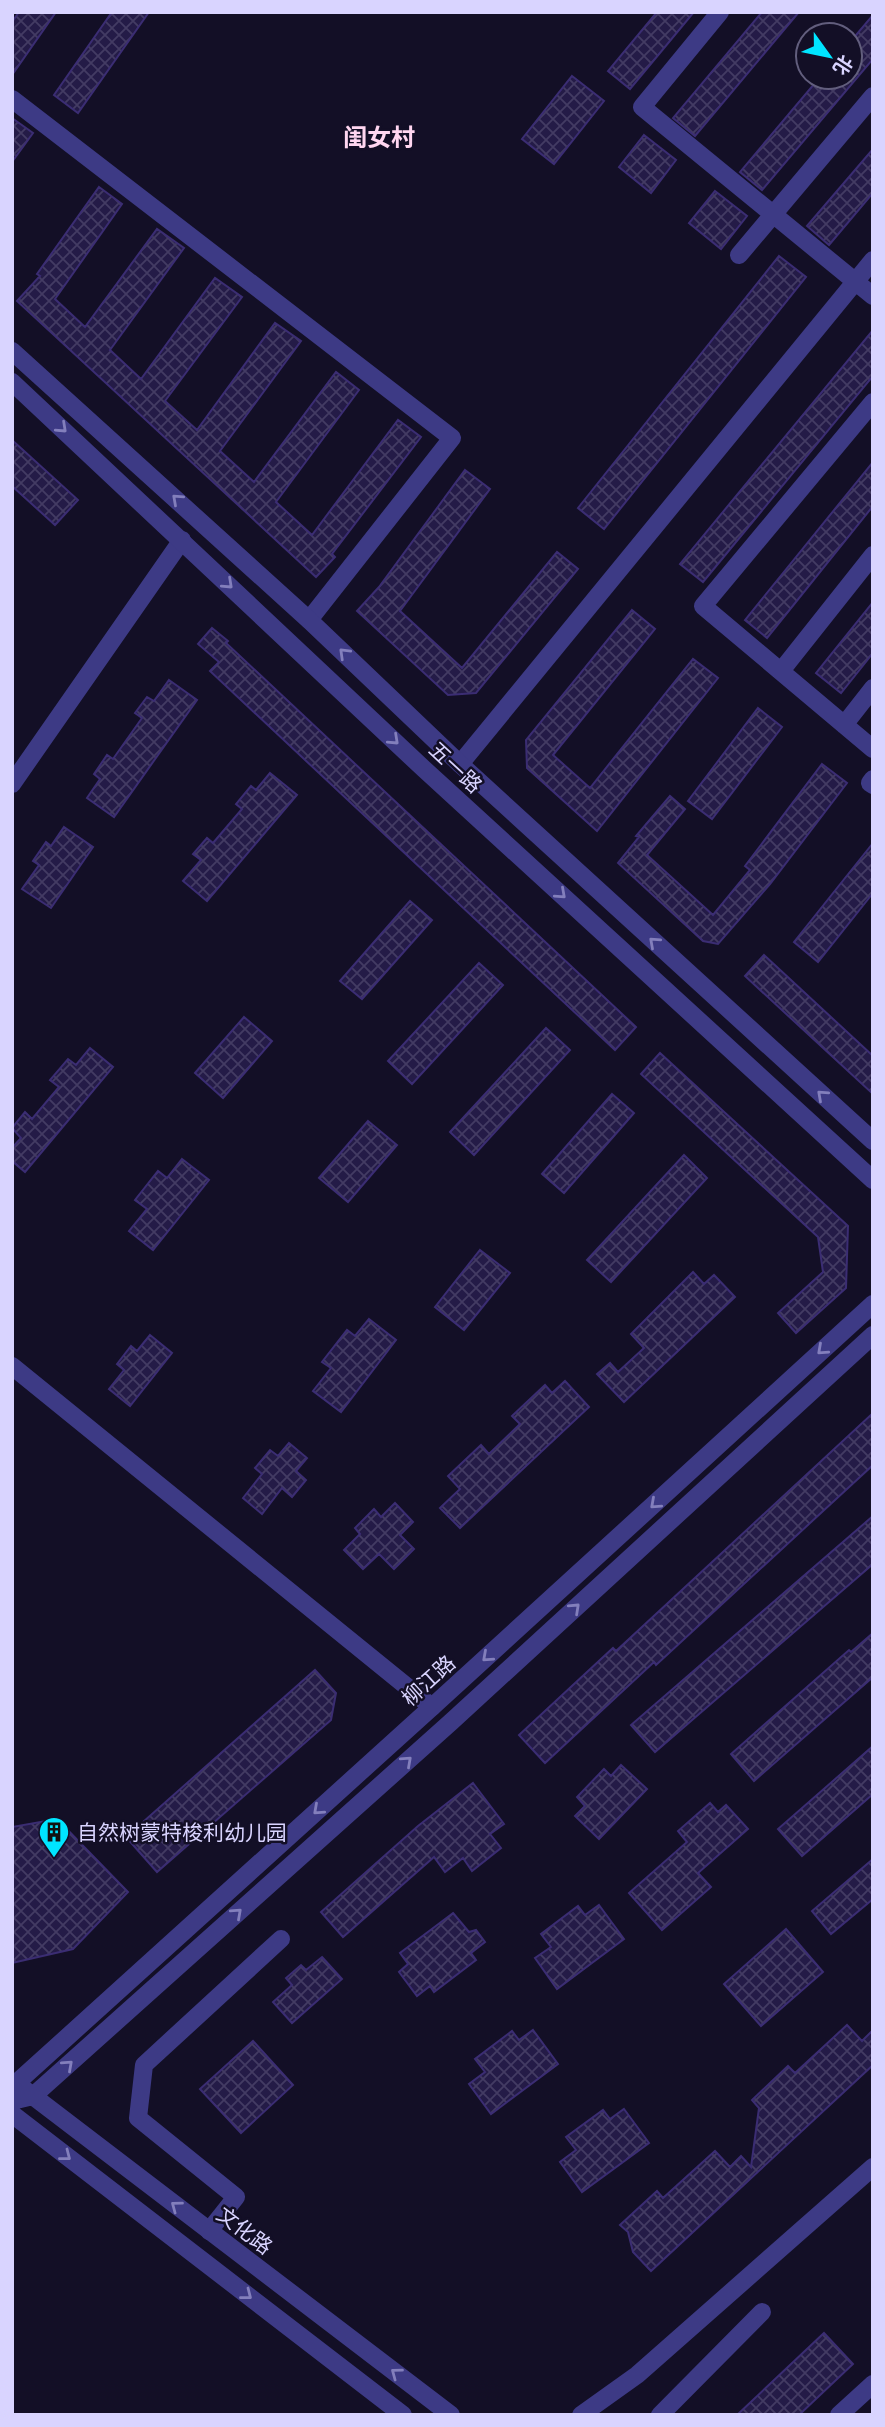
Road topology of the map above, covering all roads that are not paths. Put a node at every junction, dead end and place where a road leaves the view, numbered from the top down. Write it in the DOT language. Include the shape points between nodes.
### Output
graph roads {
  1 [pos="720,12"];
  2 [pos="873,96"];
  3 [pos="12,99"];
  4 [pos="773,215"];
  5 [pos="739,256"];
  6 [pos="873,260"];
  7 [pos="855,281"];
  8 [pos="873,296"];
  9 [pos="12,351"];
  10 [pos="12,382"];
  11 [pos="873,402"];
  12 [pos="182,540"];
  13 [pos="873,555"];
  14 [pos="309,620"];
  15 [pos="781,671"];
  16 [pos="873,688"];
  17 [pos="844,725"];
  18 [pos="443,747"];
  19 [pos="873,749"];
  20 [pos="460,764"];
  21 [pos="424,769"];
  22 [pos="873,779"];
  23 [pos="12,784"];
  24 [pos="873,785"];
  25 [pos="873,1141"];
  26 [pos="873,1180"];
  27 [pos="873,1304"];
  28 [pos="873,1335"];
  29 [pos="12,1366"];
  30 [pos="432,1707"];
  31 [pos="451,1722"];
  32 [pos="281,1939"];
  33 [pos="13,2088"];
  34 [pos="33,2096"];
  35 [pos="12,2114"];
  36 [pos="873,2167"];
  37 [pos="209,2231"];
  38 [pos="762,2312"];
  39 [pos="873,2384"];
  40 [pos="403,2415"];
  41 [pos="451,2415"];
  42 [pos="581,2415"];
  43 [pos="660,2415"];
  44 [pos="839,2415"];
  1 -- 4 [label="street" via="642,107"];
  2 -- 4 [label="street"];
  3 -- 14 [label="street" via="452,438"];
  4 -- 5 [label="street"];
  4 -- 7 [label="street"];
  6 -- 7 [label="street"];
  7 -- 8 [label="street"];
  7 -- 20 [label="street"];
  14 -- 9 [label="street, 五一路, one-way"];
  10 -- 12 [label="street, 五一路, one-way"];
  11 -- 15 [label="street" via="703,606"];
  12 -- 21 [label="street, 五一路, one-way"];
  12 -- 23 [label="street"];
  13 -- 15 [label="street"];
  18 -- 14 [label="street, 五一路, one-way"];
  15 -- 17 [label="street"];
  16 -- 17 [label="street"];
  17 -- 19 [label="street"];
  18 -- 20 [label="street, 五一路"];
  18 -- 21 [label="street"];
  25 -- 20 [label="street, 五一路, one-way"];
  21 -- 26 [label="street, 五一路, one-way"];
  22 -- 24 [label="street"];
  27 -- 30 [label="street, 柳江路, one-way"];
  31 -- 28 [label="street, 柳江路, one-way"];
  29 -- 30 [label="street"];
  30 -- 31 [label="street"];
  30 -- 33 [label="street, 柳江路, one-way"];
  34 -- 31 [label="street, 柳江路, one-way"];
  32 -- 37 [label="street" via="144,2065 138,2118 236,2197"];
  33 -- 34 [label="street, 柳江路"];
  37 -- 34 [label="street, 文化路, one-way"];
  35 -- 40 [label="street, one-way"];
  36 -- 42 [label="street" via="637,2375"];
  41 -- 37 [label="street, 文化路, one-way"];
  38 -- 43 [label="street"];
  39 -- 44 [label="street"];
}
